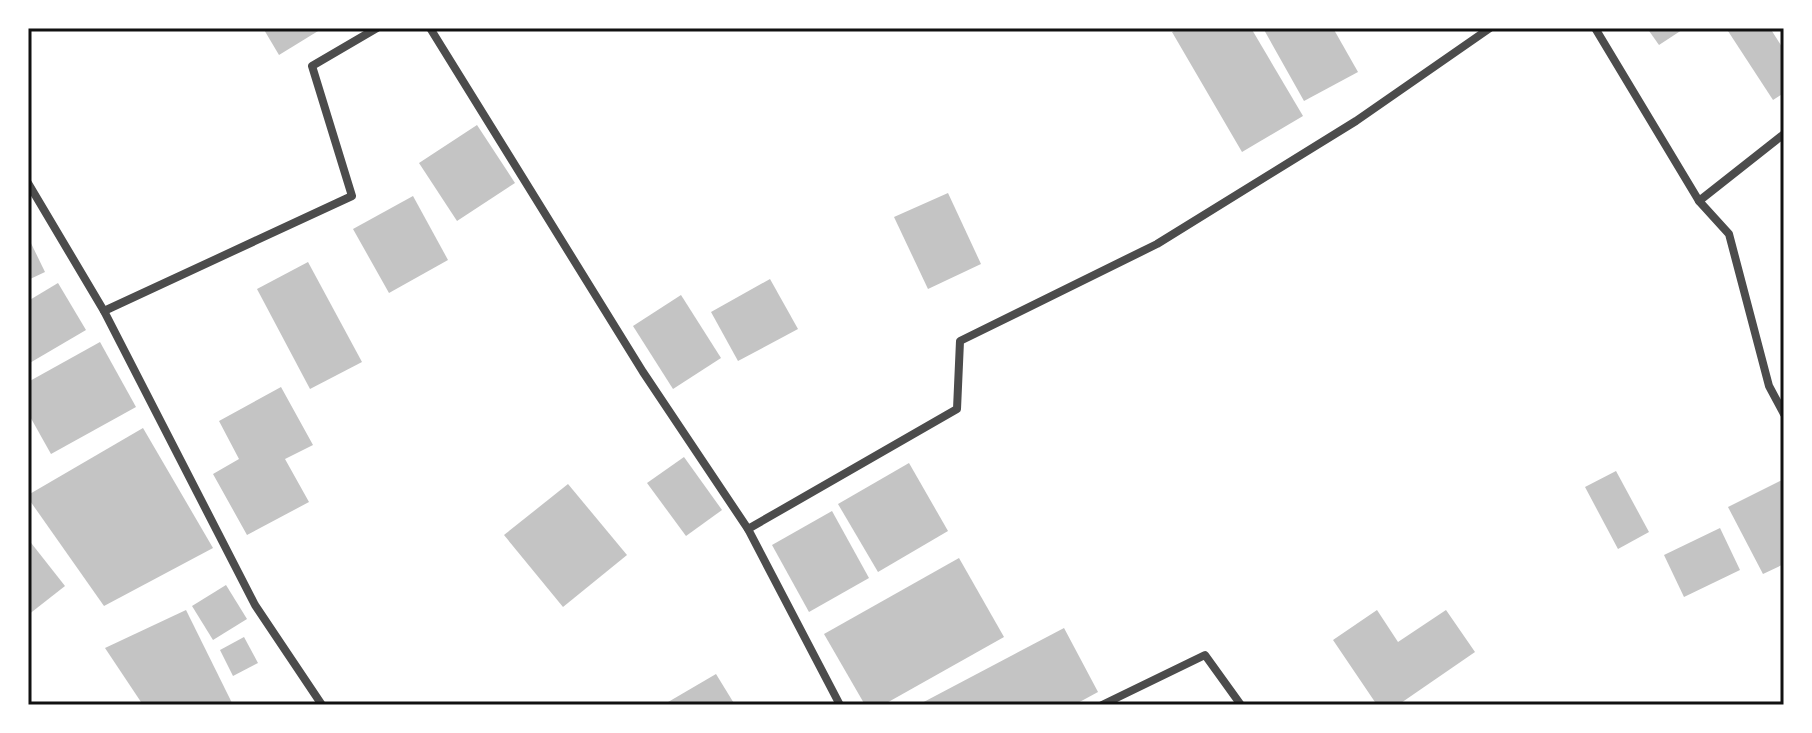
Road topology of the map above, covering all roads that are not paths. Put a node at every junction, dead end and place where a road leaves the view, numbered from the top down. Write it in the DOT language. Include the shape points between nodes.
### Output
graph roads {
  1 [pos="377,28"];
  2 [pos="430,28"];
  3 [pos="1490,28"];
  4 [pos="1595,28"];
  5 [pos="1784,134"];
  6 [pos="28,183"];
  7 [pos="1699,201"];
  8 [pos="104,311"];
  9 [pos="1784,414"];
  10 [pos="748,529"];
  11 [pos="322,705"];
  12 [pos="840,705"];
  13 [pos="1102,705"];
  14 [pos="1241,705"];
  1 -- 8 [label="street" via="312,66 352,196"];
  2 -- 10 [label="street" via="643,372"];
  3 -- 10 [label="street" via="1356,121 1157,244 960,341 957,409"];
  4 -- 7 [label="street"];
  5 -- 7 [label="street"];
  6 -- 8 [label="street"];
  7 -- 9 [label="street" via="1729,234 1769,386"];
  8 -- 11 [label="street" via="255,605"];
  10 -- 12 [label="street"];
  13 -- 14 [label="street" via="1205,655"];
}
